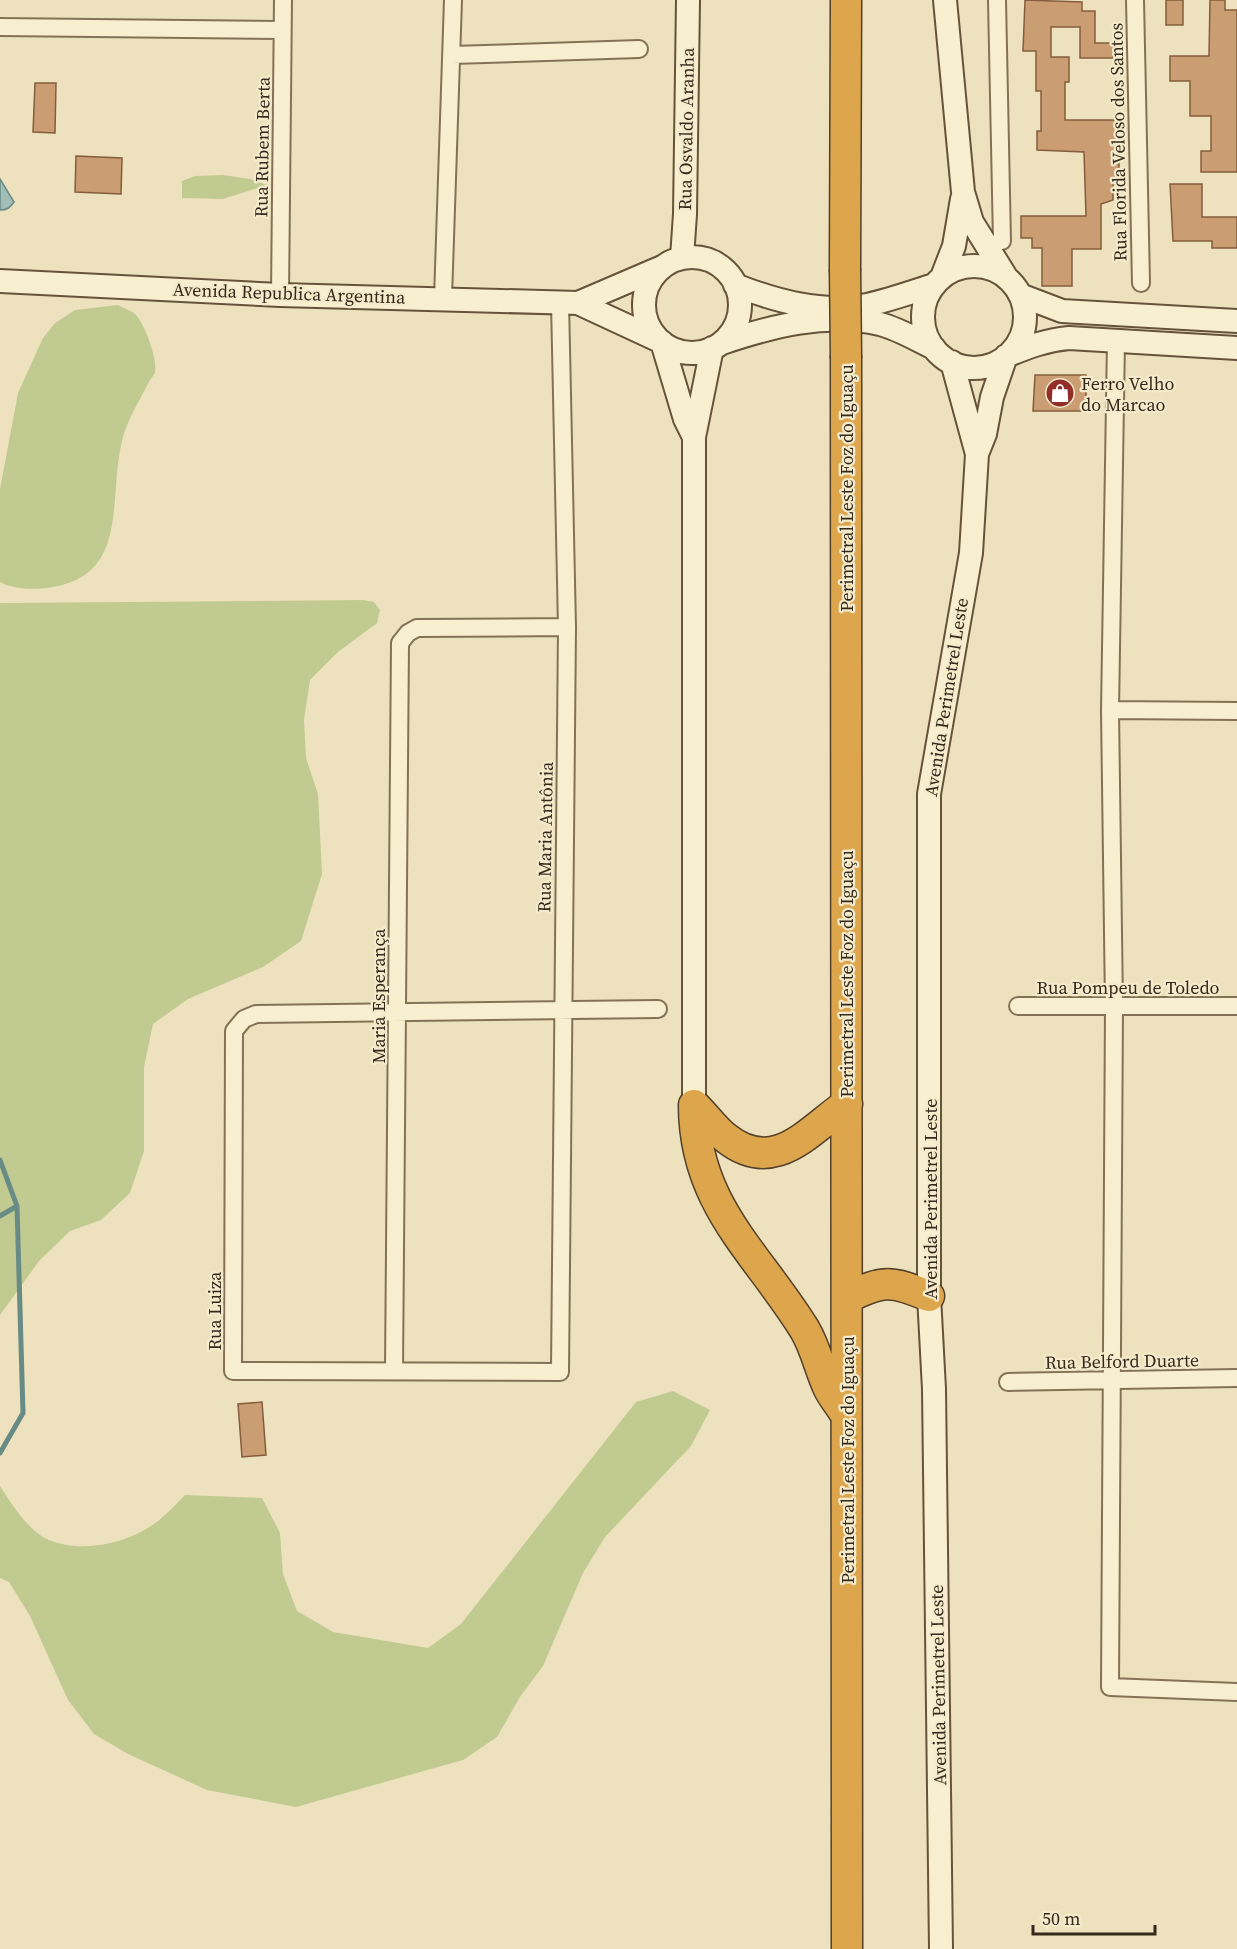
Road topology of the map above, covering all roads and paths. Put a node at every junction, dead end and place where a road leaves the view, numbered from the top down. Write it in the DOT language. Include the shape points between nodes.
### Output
graph roads {
  1 [pos="283,0"];
  2 [pos="453,0"];
  3 [pos="688,0"];
  4 [pos="846,0"];
  5 [pos="945,0"];
  6 [pos="997,0"];
  7 [pos="1135,0"];
  8 [pos="0,27"];
  9 [pos="282,30"];
  10 [pos="639,49"];
  11 [pos="452,55"];
  12 [pos="963,192"];
  13 [pos="1002,242"];
  14 [pos="672,263"];
  15 [pos="1006,277"];
  16 [pos="0,281"];
  17 [pos="938,281"];
  18 [pos="1141,283"];
  19 [pos="735,285"];
  20 [pos="280,294"];
  21 [pos="1020,294"];
  22 [pos="443,298"];
  23 [pos="569,303"];
  24 [pos="1237,321"];
  25 [pos="1116,341"];
  26 [pos="662,342"];
  27 [pos="717,345"];
  28 [pos="934,348"];
  29 [pos="1237,348"];
  30 [pos="1006,356"];
  31 [pos="952,363"];
  32 [pos="694,437"];
  33 [pos="977,454"];
  34 [pos="567,627"];
  35 [pos="1110,710"];
  36 [pos="1237,711"];
  37 [pos="1018,1006"];
  38 [pos="1114,1006"];
  39 [pos="1237,1006"];
  40 [pos="563,1008"];
  41 [pos="658,1009"];
  42 [pos="398,1011"];
  43 [pos="847,1104"];
  44 [pos="694,1105"];
  45 [pos="929,1296"];
  46 [pos="847,1298"];
  47 [pos="394,1371"];
  48 [pos="560,1372"];
  49 [pos="1237,1378"];
  50 [pos="1112,1381"];
  51 [pos="1008,1382"];
  52 [pos="847,1415"];
  53 [pos="1237,1692"];
  54 [pos="847,1949"];
  55 [pos="941,1949"];
  1 -- 9 [label="street, Rua Rubem Berta"];
  2 -- 11 [label="street"];
  3 -- 14 [label="street, Rua Osvaldo Aranha" via="685,214"];
  4 -- 43 [label="highway, Perimetral Leste Foz do Iguaçu, bridge"];
  5 -- 12 [label="street"];
  6 -- 13 [label="street"];
  7 -- 18 [label="street, Rua Florida Veloso dos Santos"];
  8 -- 9 [label="street"];
  9 -- 20 [label="street, Rua Rubem Berta"];
  10 -- 11 [label="street"];
  11 -- 22 [label="street"];
  12 -- 15 [label="street" via="972,222"];
  12 -- 17 [label="street" via="954,246"];
  14 -- 19 [label="street" via="692,257 713,262"];
  14 -- 23 [label="street, Avenida Republica Argentina"];
  14 -- 26 [label="street" via="649,284 644,304 648,325"];
  15 -- 17 [label="street" via="974,266 963,267"];
  15 -- 21 [label="street"];
  16 -- 20 [label="street, Avenida Republica Argentina"];
  17 -- 19 [label="street" via="866,305 840,307 813,307 769,298"];
  17 -- 28 [label="street" via="928,294 923,317"];
  19 -- 27 [label="street" via="739,316"];
  20 -- 22 [label="street, Avenida Republica Argentina"];
  21 -- 24 [label="street" via="1062,311"];
  21 -- 30 [label="street" via="1024,328"];
  22 -- 23 [label="street, Avenida Republica Argentina"];
  23 -- 26 [label="street, Avenida Republica Argentina"];
  23 -- 34 [label="street, Rua Maria Antônia"];
  25 -- 29 [label="street"];
  25 -- 30 [label="street" via="1049,340"];
  25 -- 35 [label="street"];
  26 -- 27 [label="street" via="691,353"];
  26 -- 32 [label="street"];
  27 -- 28 [label="street" via="783,324 812,321 860,322 896,329"];
  27 -- 32 [label="street"];
  28 -- 31 [label="street"];
  30 -- 31 [label="street" via="974,367"];
  30 -- 33 [label="street, Avenida Perimetrel Leste"];
  31 -- 33 [label="street, Avenida Perimetrel Leste"];
  32 -- 44 [label="street"];
  33 -- 45 [label="street, Avenida Perimetrel Leste" via="971,553 929,794"];
  34 -- 40 [label="street, Rua Maria Antônia"];
  34 -- 42 [label="street, Maria Esperança" via="417,627 400,644"];
  35 -- 36 [label="street"];
  35 -- 38 [label="street"];
  37 -- 38 [label="street, Rua Pompeu de Toledo"];
  38 -- 39 [label="street, Rua Pompeu de Toledo"];
  38 -- 50 [label="street"];
  40 -- 41 [label="street"];
  40 -- 42 [label="street"];
  40 -- 48 [label="street, Rua Maria Antônia"];
  42 -- 47 [label="street, Maria Esperança"];
  42 -- 47 [label="street, Rua Luiza" via="256,1014 244,1019 234,1031 233,1371"];
  43 -- 44 [label="highway" via="796,1145 763,1152 733,1143"];
  43 -- 46 [label="highway, Perimetral Leste Foz do Iguaçu"];
  44 -- 52 [label="highway" via="696,1142 716,1202 805,1330 829,1388"];
  45 -- 46 [label="highway" via="901,1285 873,1284"];
  45 -- 55 [label="street, Avenida Perimetrel Leste" via="934,1389"];
  46 -- 52 [label="highway, Perimetral Leste Foz do Iguaçu"];
  47 -- 48 [label="street, Rua Luiza"];
  49 -- 50 [label="street, Rua Belford Duarte"];
  50 -- 51 [label="street, Rua Belford Duarte"];
  50 -- 53 [label="street" via="1110,1687"];
  52 -- 54 [label="highway, Perimetral Leste Foz do Iguaçu"];
}
